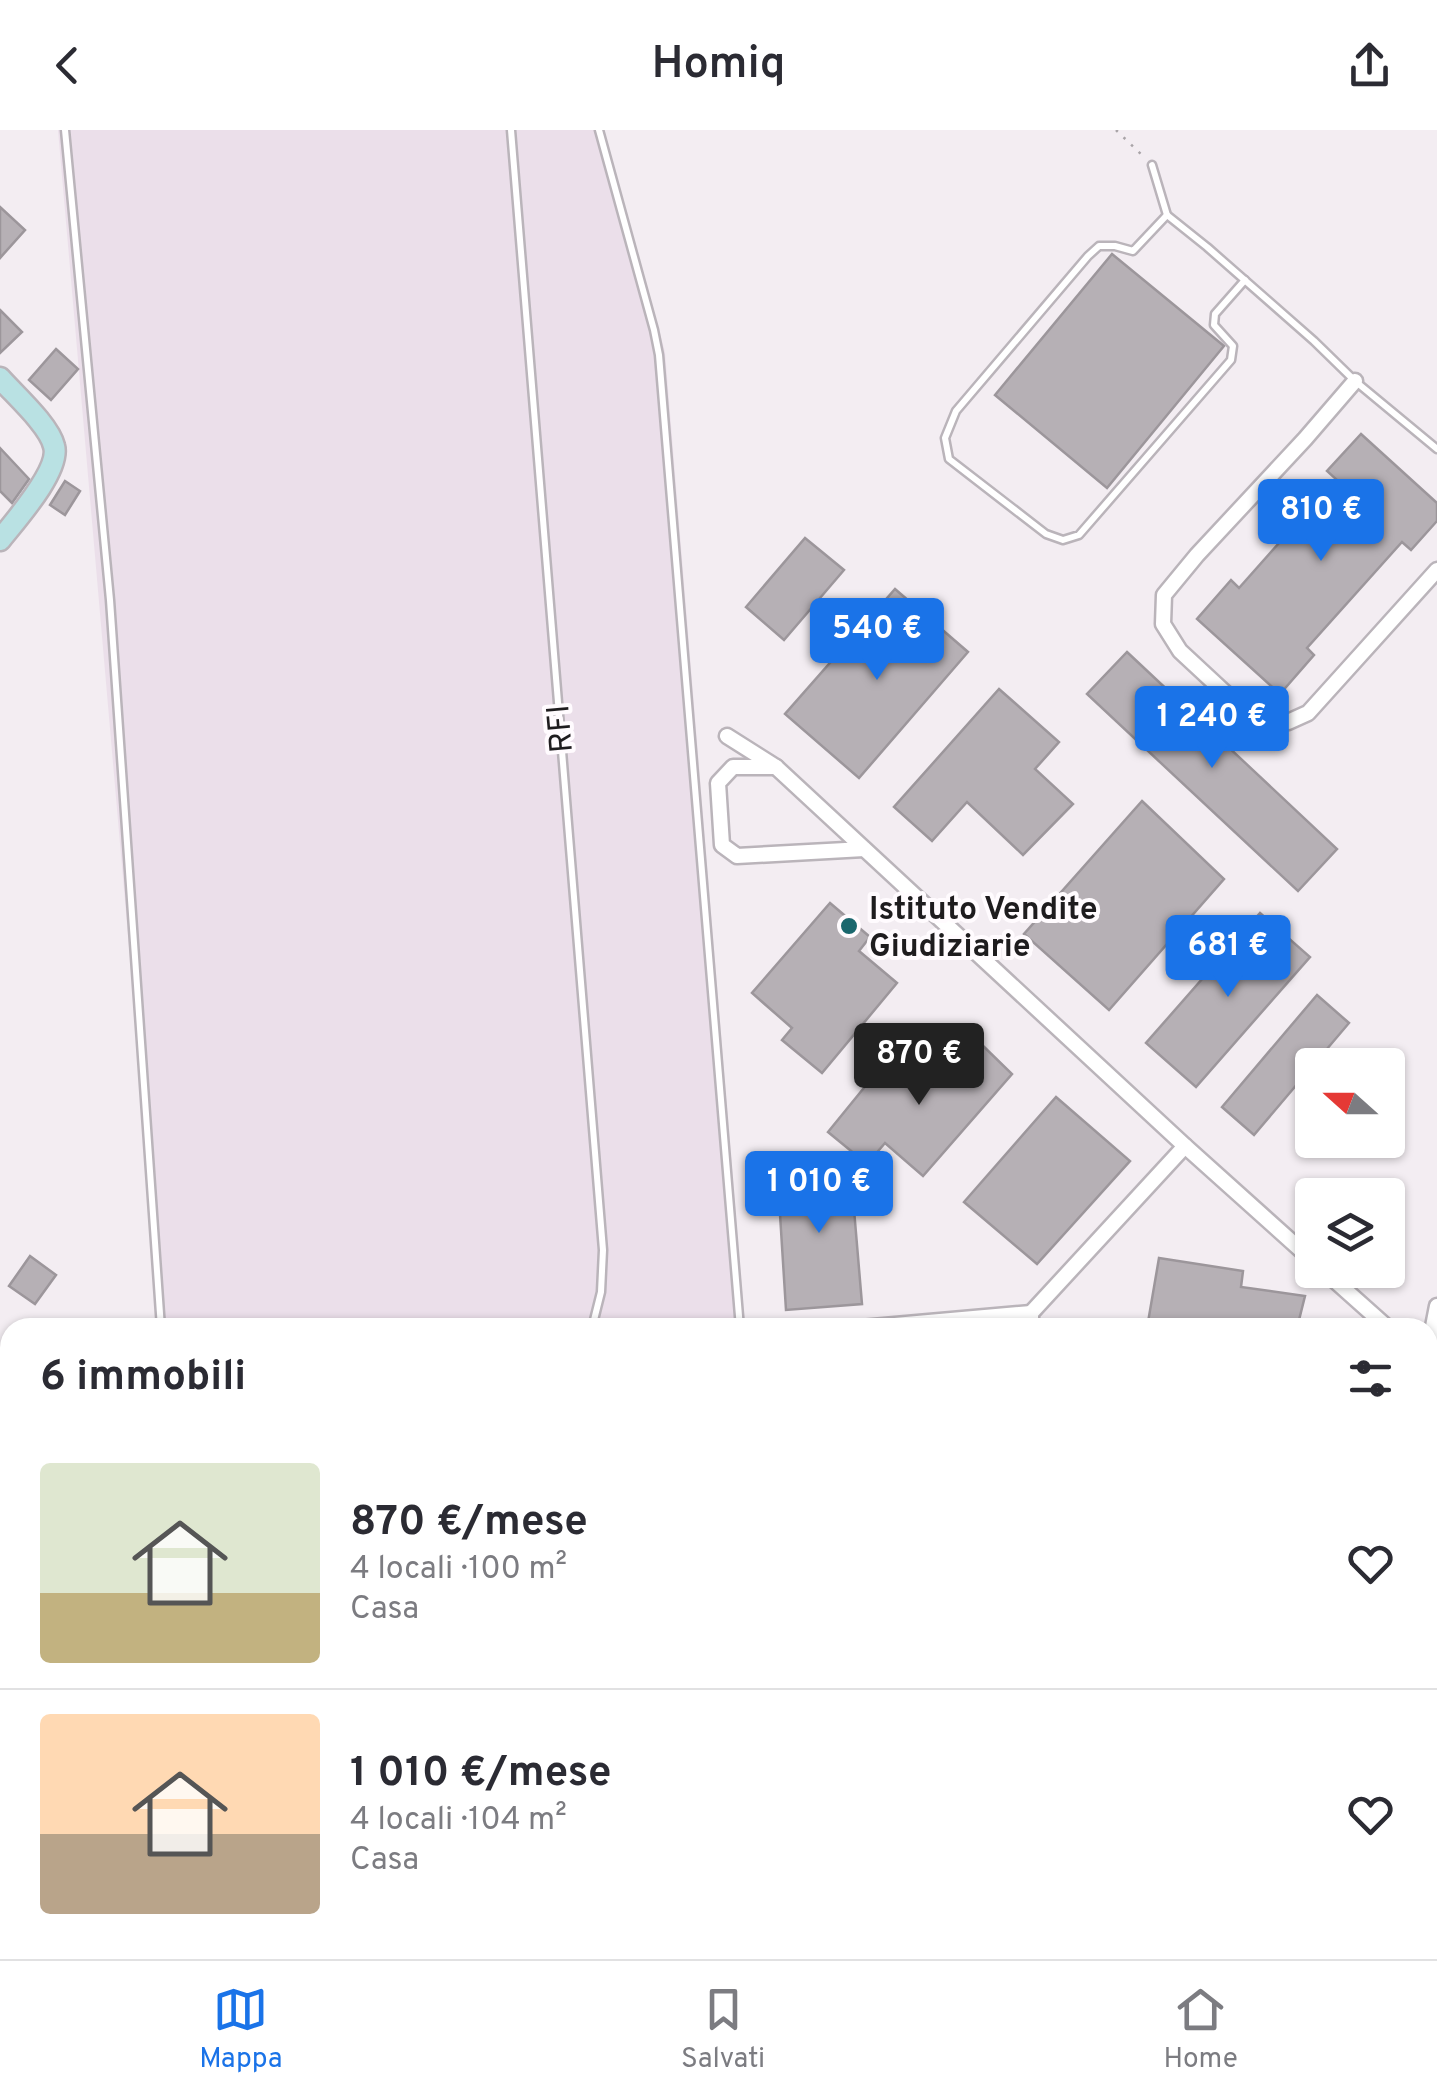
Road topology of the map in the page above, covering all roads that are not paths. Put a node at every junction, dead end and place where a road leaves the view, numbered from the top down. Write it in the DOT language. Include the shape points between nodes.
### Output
graph roads {
  1 [pos="66,130"];
  2 [pos="511,130"];
  3 [pos="599,130"];
  4 [pos="1152,165"];
  5 [pos="1167,215"];
  6 [pos="1244,280"];
  7 [pos="0,378"];
  8 [pos="1355,381"];
  9 [pos="1437,449"];
  10 [pos="0,540"];
  11 [pos="1437,570"];
  12 [pos="727,736"];
  13 [pos="776,767"];
  14 [pos="864,849"];
  15 [pos="1185,1146"];
  16 [pos="1295,1245"];
  17 [pos="1343,1288"];
  18 [pos="160,1318"];
  19 [pos="594,1318"];
  20 [pos="739,1318"];
  21 [pos="1033,1318"];
  22 [pos="1377,1318"];
  1 -- 18 [label="lane" via="110,600"];
  2 -- 19 [label="lane, RFI" via="603,1250"];
  3 -- 20 [label="lane" via="659,355"];
  4 -- 5 [label="lane"];
  5 -- 6 [label="lane"];
  5 -- 6 [label="lane" via="1132,250 1099,246 1088,256 956,410 945,438 949,459 1046,534 1063,540 1080,535 1231,360 1232,346 1214,325 1214,314"];
  6 -- 8 [label="lane"];
  7 -- 10 [label="street" via="55,448 46,479"];
  8 -- 9 [label="lane"];
  8 -- 11 [label="street" via="1164,595 1162,624 1180,652 1250,716 1266,725 1288,722 1308,714"];
  12 -- 13 [label="street"];
  13 -- 14 [label="street"];
  13 -- 14 [label="street" via="733,767 718,783 722,844 737,856"];
  14 -- 15 [label="street"];
  15 -- 16 [label="street"];
  15 -- 21 [label="street"];
  17 -- 22 [label="street"];
}
